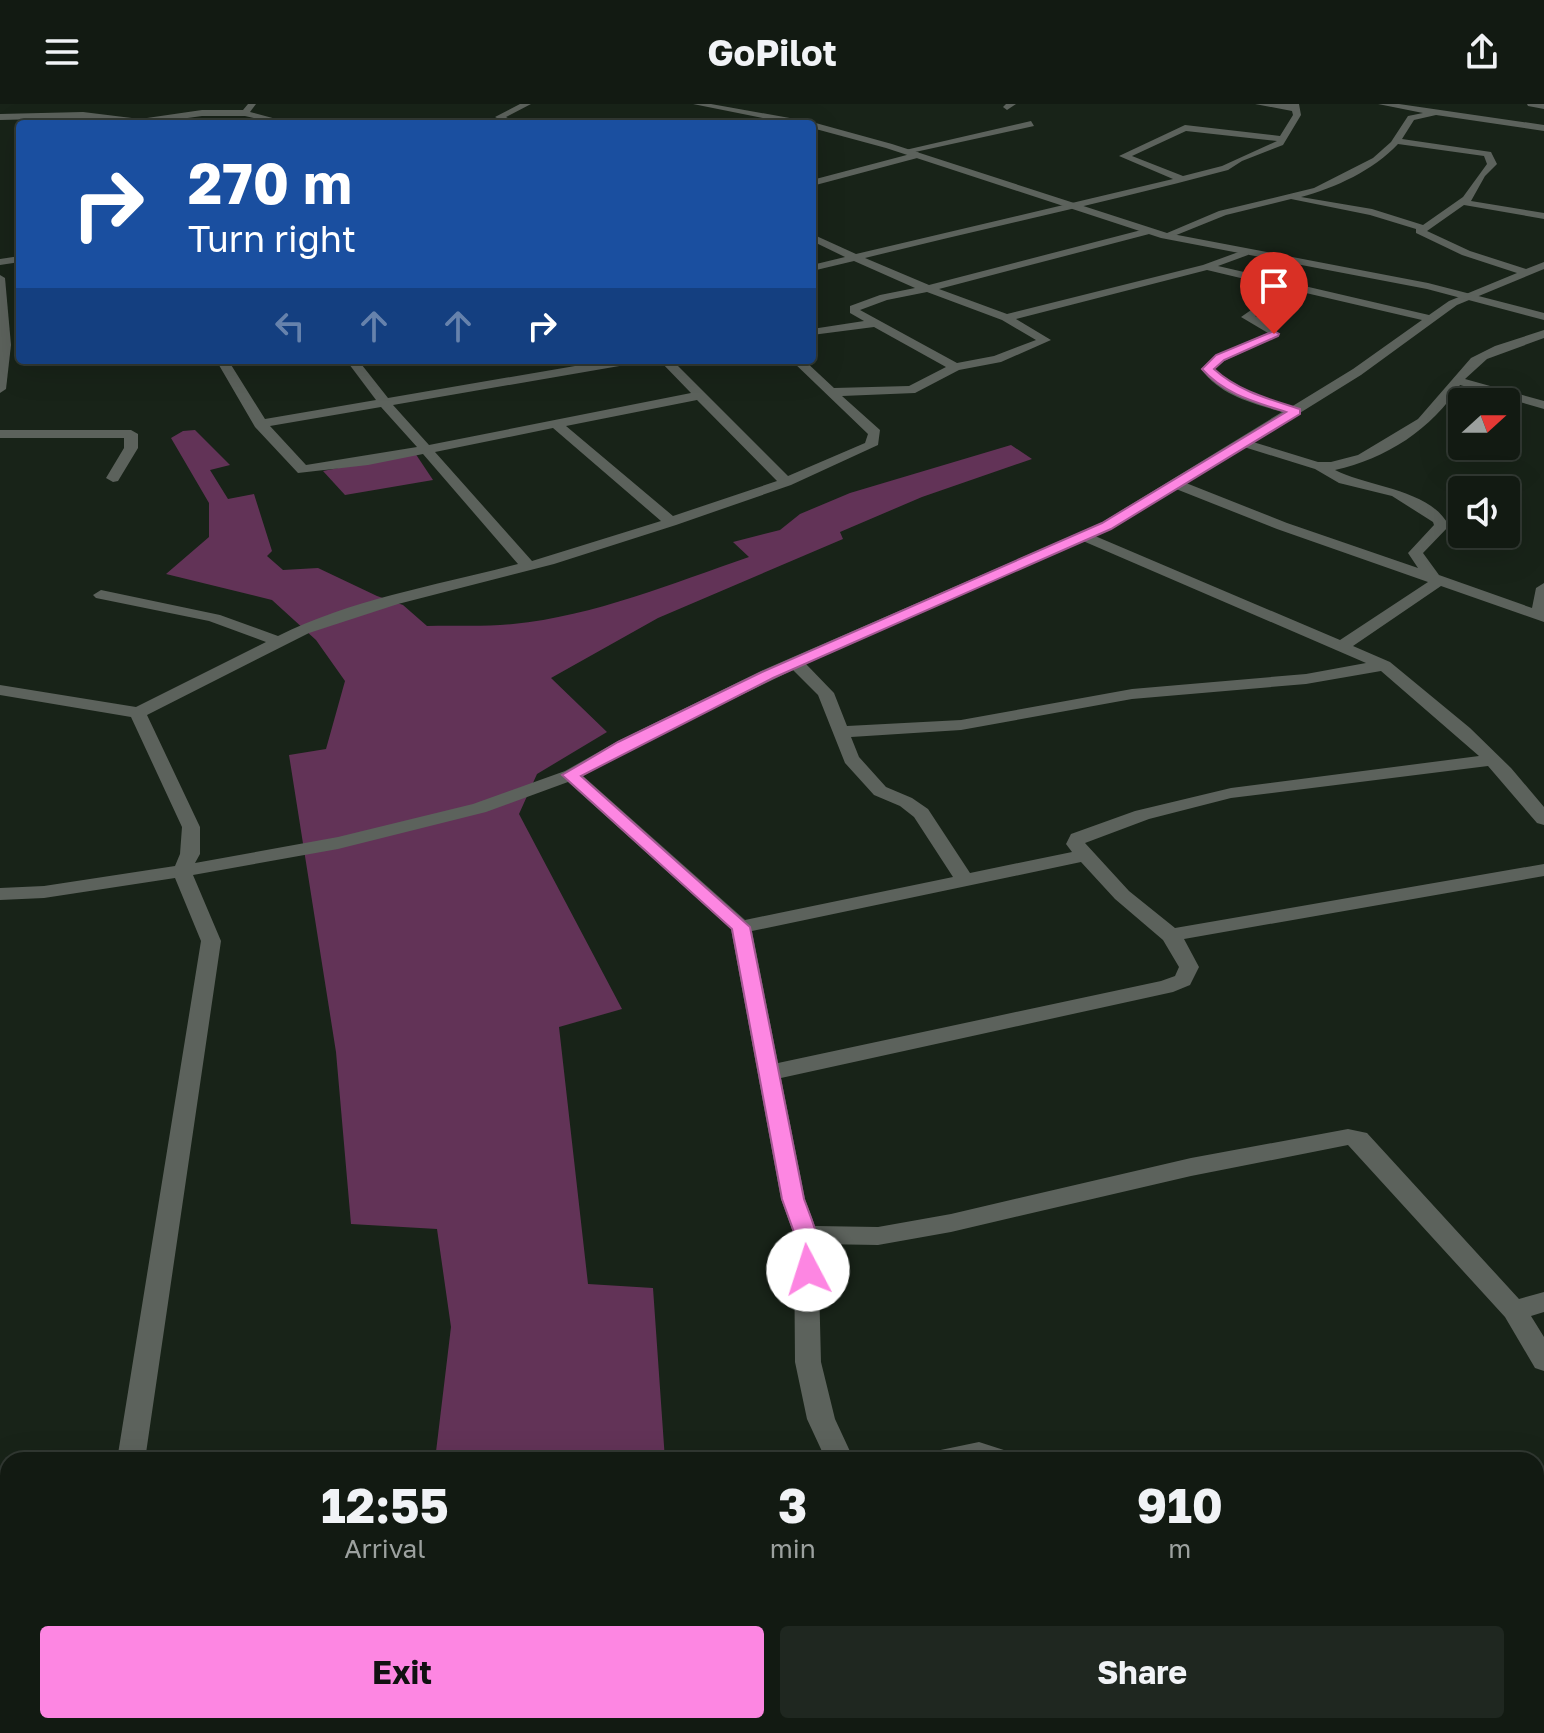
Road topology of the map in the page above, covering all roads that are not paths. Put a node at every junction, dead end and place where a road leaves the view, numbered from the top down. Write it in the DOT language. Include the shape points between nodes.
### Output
graph roads {
  1 [pos="253,104"];
  2 [pos="527,104"];
  3 [pos="700,104"];
  4 [pos="1259,104"];
  5 [pos="1382,104"];
  6 [pos="1531,104"];
  7 [pos="1296,106"];
  8 [pos="1544,106"];
  9 [pos="245,113"];
  10 [pos="1433,113"];
  11 [pos="0,117"];
  12 [pos="124,120"];
  13 [pos="152,120"];
  14 [pos="274,120"];
  15 [pos="506,120"];
  16 [pos="783,120"];
  17 [pos="1031,124"];
  18 [pos="816,127"];
  19 [pos="1544,128"];
  20 [pos="1487,136"];
  21 [pos="1281,139"];
  22 [pos="1396,141"];
  23 [pos="906,151"];
  24 [pos="918,155"];
  25 [pos="1180,178"];
  26 [pos="816,182"];
  27 [pos="1292,198"];
  28 [pos="1462,202"];
  29 [pos="1072,207"];
  30 [pos="1544,216"];
  31 [pos="1423,228"];
  32 [pos="1149,231"];
  33 [pos="1165,236"];
  34 [pos="816,239"];
  35 [pos="1244,253"];
  36 [pos="856,256"];
  37 [pos="1544,265"];
  38 [pos="816,267"];
  39 [pos="1207,267"];
  40 [pos="1529,273"];
  41 [pos="0,278"];
  42 [pos="1291,287"];
  43 [pos="928,289"];
  44 [pos="1468,296"];
  45 [pos="1544,317"];
  46 [pos="1006,318"];
  47 [pos="1432,319"];
  48 [pos="875,323"];
  49 [pos="816,331"];
  50 [pos="1544,334"];
  51 [pos="224,364"];
  52 [pos="355,364"];
  53 [pos="607,364"];
  54 [pos="669,364"];
  55 [pos="802,364"];
  56 [pos="955,367"];
  57 [pos="1456,380"];
  58 [pos="0,389"];
  59 [pos="834,392"];
  60 [pos="701,395"];
  61 [pos="384,402"];
  62 [pos="1544,405"];
  63 [pos="1295,412"];
  64 [pos="260,424"];
  65 [pos="556,424"];
  66 [pos="0,434"];
  67 [pos="1241,442"];
  68 [pos="426,449"];
  69 [pos="1318,466"];
  70 [pos="113,478"];
  71 [pos="786,482"];
  72 [pos="1177,484"];
  73 [pos="671,522"];
  74 [pos="1083,536"];
  75 [pos="528,566"];
  76 [pos="1436,580"];
  77 [pos="1544,588"];
  78 [pos="101,595"];
  79 [pos="1541,616"];
  80 [pos="278,642"];
  81 [pos="1343,645"];
  82 [pos="795,663"];
  83 [pos="1384,665"];
  84 [pos="0,690"];
  85 [pos="138,713"];
  86 [pos="840,732"];
  87 [pos="1491,760"];
  88 [pos="571,775"];
  89 [pos="1544,819"];
  90 [pos="1086,855"];
  91 [pos="1544,870"];
  92 [pos="182,871"];
  93 [pos="966,882"];
  94 [pos="0,894"];
  95 [pos="741,927"];
  96 [pos="1172,935"];
  97 [pos="768,1073"];
  98 [pos="806,1235"];
  99 [pos="1544,1302"];
  100 [pos="1514,1310"];
  101 [pos="1544,1360"];
  102 [pos="132,1452"];
  103 [pos="836,1452"];
  1 -- 9 [label="street"];
  2 -- 15 [label="street" via="499,117"];
  3 -- 16 [label="street"];
  4 -- 7 [label="street"];
  5 -- 10 [label="street"];
  6 -- 8 [label="street"];
  7 -- 21 [label="street" via="1297,115"];
  9 -- 13 [label="street"];
  9 -- 14 [label="street"];
  10 -- 20 [label="street"];
  10 -- 22 [label="street" via="1411,118"];
  11 -- 12 [label="street" via="83,115"];
  17 -- 23 [label="street"];
  18 -- 23 [label="street"];
  19 -- 20 [label="street"];
  20 -- 22 [label="street"];
  20 -- 28 [label="street" via="1492,164"];
  21 -- 25 [label="street" via="1225,168"];
  21 -- 25 [label="street" via="1183,129 1124,156"];
  22 -- 27 [label="street" via="1369,164"];
  23 -- 24 [label="street"];
  24 -- 26 [label="street"];
  24 -- 29 [label="street"];
  25 -- 29 [label="street"];
  27 -- 31 [label="street" via="1386,215"];
  27 -- 33 [label="street" via="1223,213"];
  28 -- 30 [label="street"];
  28 -- 31 [label="street"];
  29 -- 32 [label="street"];
  29 -- 36 [label="street"];
  31 -- 40 [label="street" via="1421,232 1457,250"];
  32 -- 33 [label="street"];
  32 -- 43 [label="street"];
  33 -- 35 [label="street"];
  34 -- 36 [label="street"];
  35 -- 39 [label="street"];
  35 -- 44 [label="street"];
  36 -- 38 [label="street"];
  36 -- 43 [label="street"];
  37 -- 40 [label="street"];
  39 -- 42 [label="street"];
  39 -- 46 [label="street"];
  40 -- 44 [label="street"];
  41 -- 58 [label="street" via="5,345"];
  42 -- 47 [label="street"];
  42 -- 63 [label="street" via="1247,317 1271,327 1274,334 1207,369 1248,396"];
  43 -- 46 [label="street"];
  43 -- 48 [label="street" via="854,308"];
  44 -- 45 [label="street"];
  44 -- 47 [label="street"];
  46 -- 56 [label="street" via="1045,340 997,359"];
  47 -- 63 [label="street"];
  48 -- 49 [label="street"];
  48 -- 56 [label="street"];
  50 -- 57 [label="street" via="1485,355"];
  51 -- 64 [label="street"];
  52 -- 61 [label="street"];
  53 -- 61 [label="street"];
  54 -- 60 [label="street"];
  55 -- 59 [label="street"];
  56 -- 59 [label="street" via="911,390"];
  57 -- 62 [label="street"];
  57 -- 69 [label="street" via="1435,411 1409,432 1350,462"];
  59 -- 71 [label="street" via="875,433 871,445"];
  60 -- 65 [label="street"];
  60 -- 71 [label="street"];
  61 -- 64 [label="street"];
  61 -- 68 [label="street"];
  63 -- 67 [label="street"];
  64 -- 68 [label="street" via="303,470"];
  65 -- 68 [label="street"];
  65 -- 73 [label="street"];
  66 -- 70 [label="street" via="131,434 131,448"];
  67 -- 69 [label="street"];
  67 -- 72 [label="street"];
  68 -- 75 [label="street"];
  69 -- 76 [label="street" via="1344,480 1397,493 1439,520 1439,533 1415,553"];
  71 -- 73 [label="street"];
  72 -- 74 [label="street"];
  72 -- 76 [label="street"];
  73 -- 75 [label="street"];
  74 -- 81 [label="street"];
  74 -- 82 [label="street"];
  75 -- 80 [label="street" via="393,601"];
  76 -- 79 [label="street"];
  76 -- 81 [label="street"];
  77 -- 79 [label="street"];
  78 -- 80 [label="street" via="208,616"];
  80 -- 85 [label="street"];
  81 -- 83 [label="street"];
  82 -- 86 [label="street" via="826,693"];
  82 -- 88 [label="street"];
  83 -- 86 [label="street" via="1306,679 1132,694 961,725"];
  83 -- 87 [label="street"];
  84 -- 85 [label="street"];
  85 -- 92 [label="street" via="191,827 190,854"];
  86 -- 93 [label="street" via="867,779 921,813"];
  87 -- 89 [label="street"];
  87 -- 90 [label="street" via="1220,796 1078,838 1075,844"];
  88 -- 92 [label="street" via="479,808 338,843"];
  88 -- 95 [label="street"];
  90 -- 93 [label="street"];
  90 -- 96 [label="street" via="1124,897"];
  91 -- 96 [label="street"];
  92 -- 94 [label="street"];
  92 -- 102 [label="street" via="211,941"];
  93 -- 95 [label="street"];
  95 -- 97 [label="street"];
  96 -- 97 [label="street" via="1189,967 1183,980 1166,987"];
  97 -- 98 [label="street" via="793,1199"];
  98 -- 100 [label="street" via="878,1236 951,1223 1348,1137 1371,1148"];
  98 -- 103 [label="street" via="808,1362 821,1419"];
  99 -- 100 [label="street"];
  100 -- 101 [label="street"];
}
